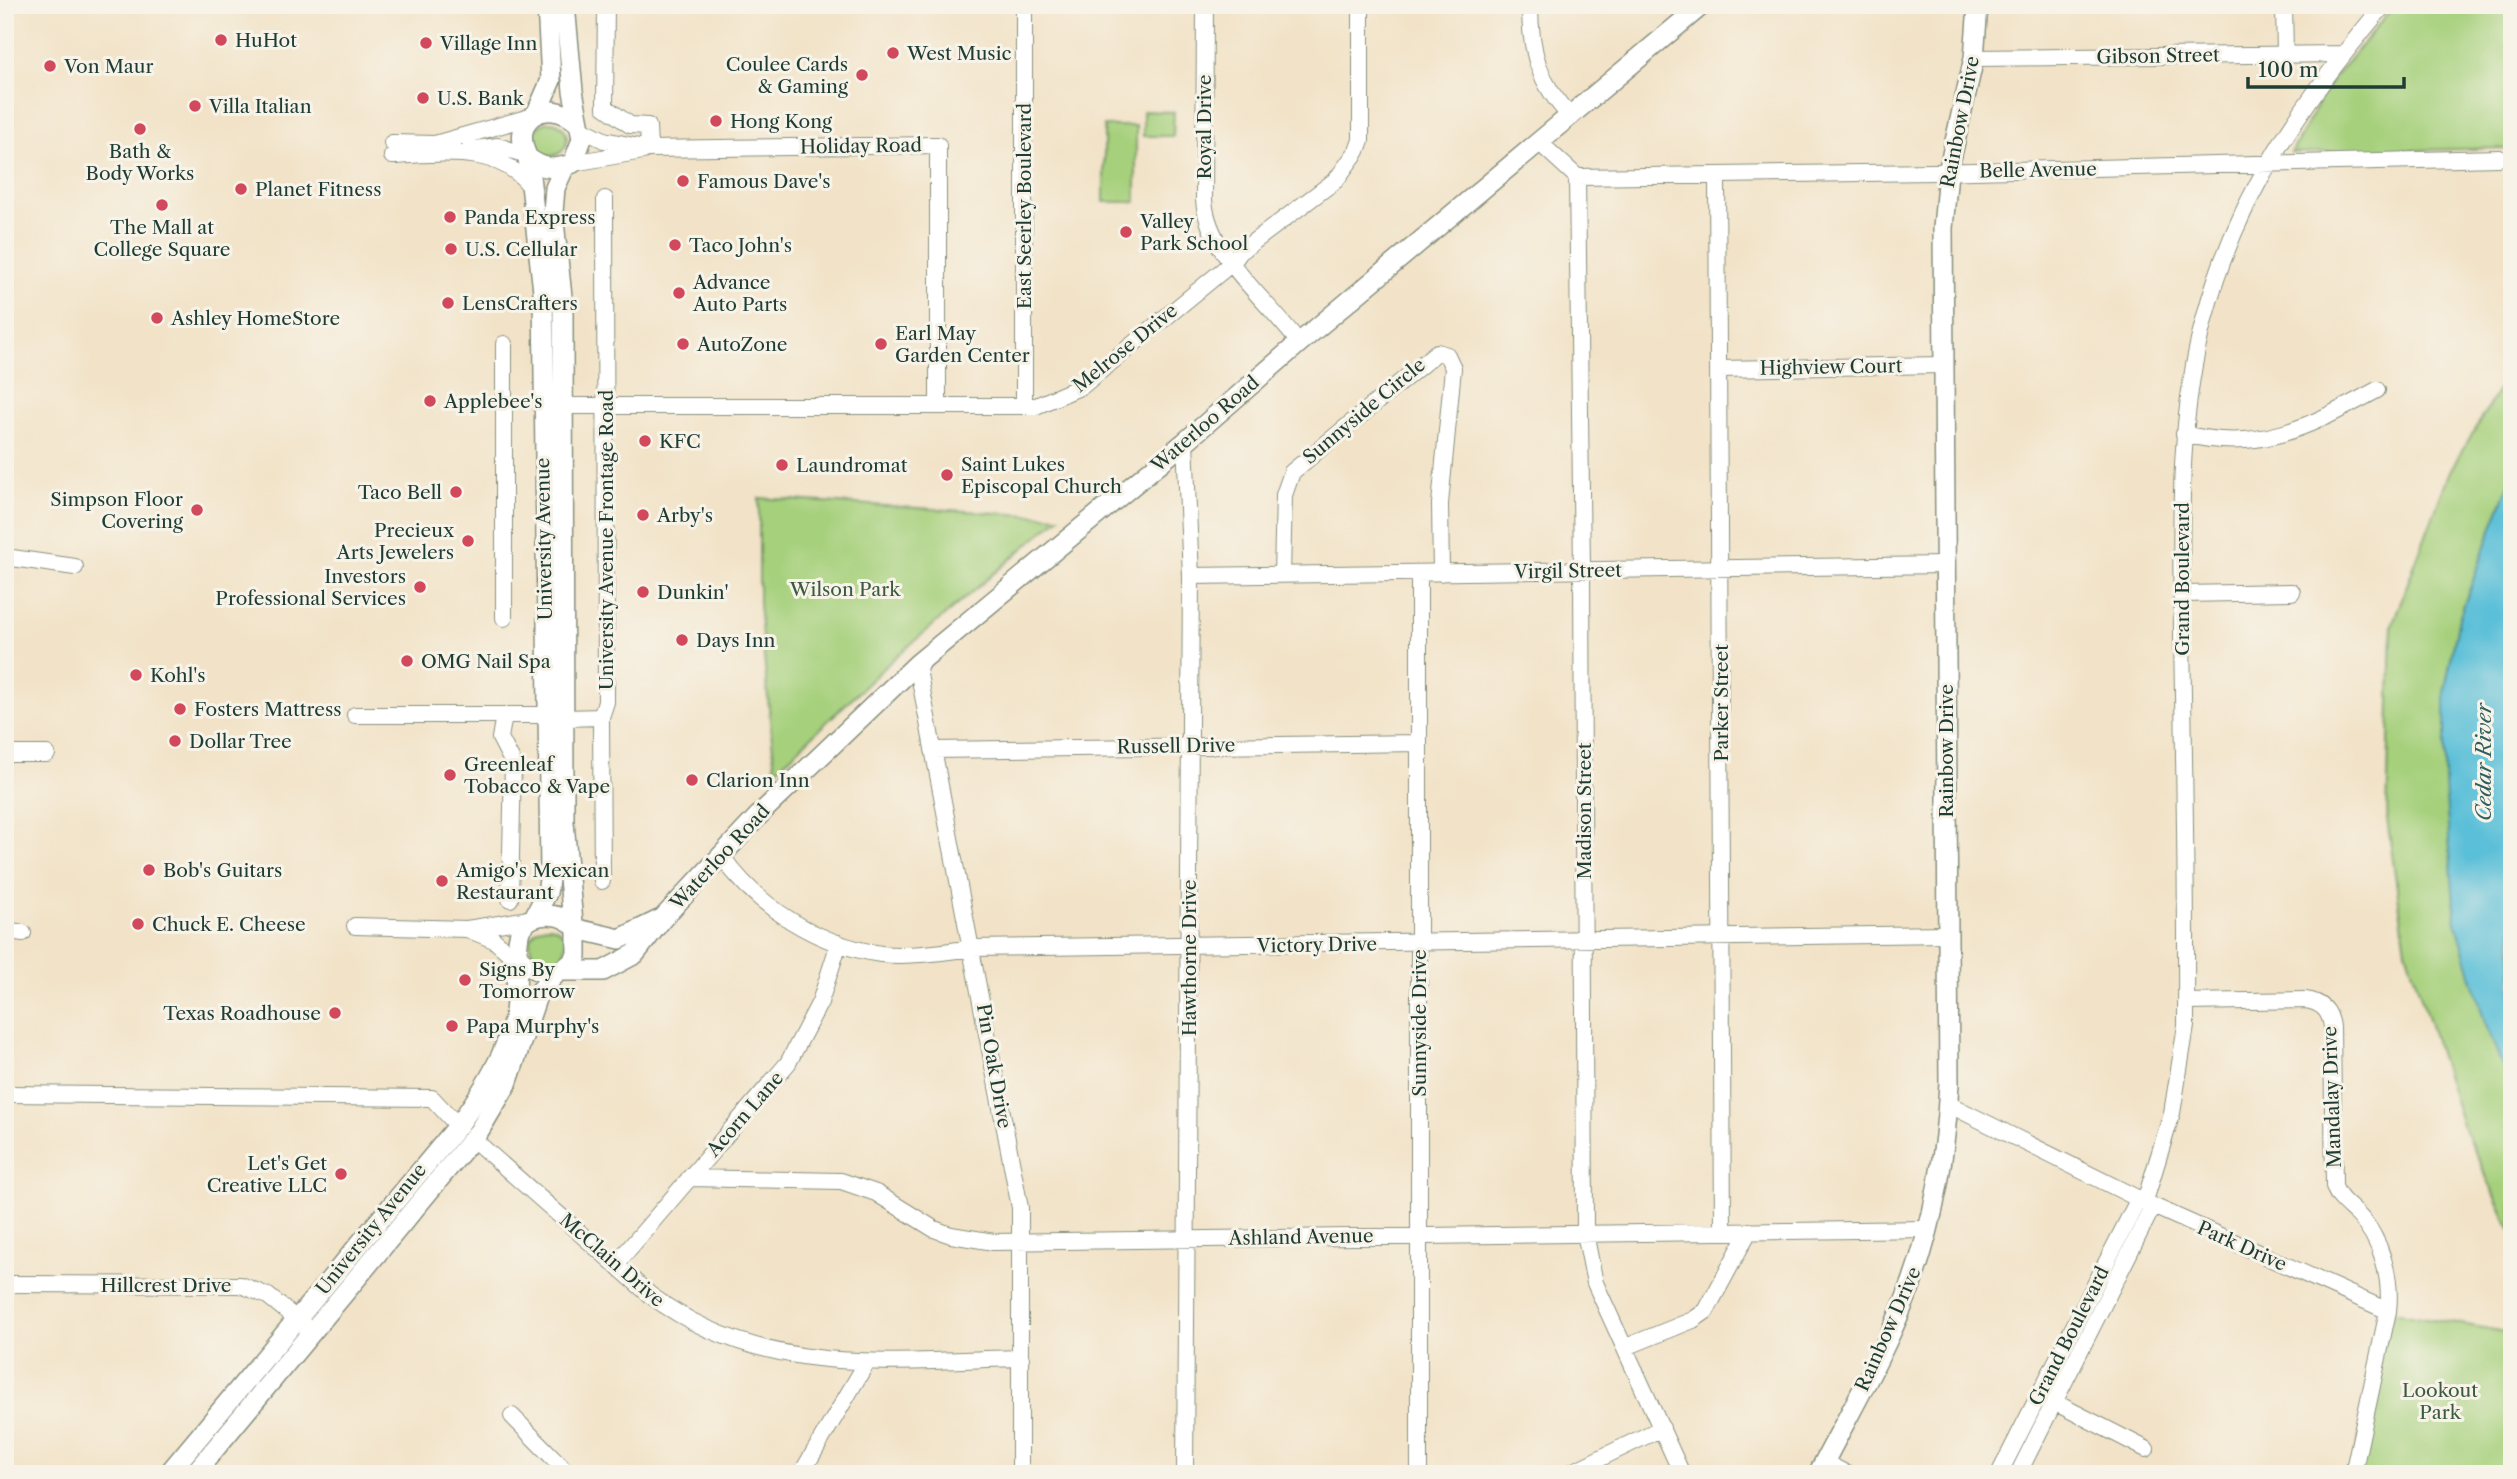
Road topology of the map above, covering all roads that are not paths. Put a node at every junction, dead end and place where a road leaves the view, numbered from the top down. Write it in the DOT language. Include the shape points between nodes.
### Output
graph roads {
  1 [pos="547,5"];
  2 [pos="565,5"];
  3 [pos="606,5"];
  4 [pos="1024,5"];
  5 [pos="1205,5"];
  6 [pos="1361,5"];
  7 [pos="1530,5"];
  8 [pos="1702,5"];
  9 [pos="1978,5"];
  10 [pos="2284,5"];
  11 [pos="2384,5"];
  12 [pos="2342,54"];
  13 [pos="2285,55"];
  14 [pos="1973,58"];
  15 [pos="534,115"];
  16 [pos="1572,117"];
  17 [pos="579,126"];
  18 [pos="1540,143"];
  19 [pos="649,149"];
  20 [pos="453,154"];
  21 [pos="527,157"];
  22 [pos="2499,158"];
  23 [pos="569,165"];
  24 [pos="2267,165"];
  25 [pos="1948,172"];
  26 [pos="1717,175"];
  27 [pos="1577,177"];
  28 [pos="530,186"];
  29 [pos="605,199"];
  30 [pos="1233,262"];
  31 [pos="543,317"];
  32 [pos="1298,343"];
  33 [pos="504,344"];
  34 [pos="1944,365"];
  35 [pos="1719,369"];
  36 [pos="2377,390"];
  37 [pos="938,405"];
  38 [pos="565,406"];
  39 [pos="605,406"];
  40 [pos="1024,406"];
  41 [pos="2184,434"];
  42 [pos="1185,442"];
  43 [pos="5,557"];
  44 [pos="1945,565"];
  45 [pos="75,567"];
  46 [pos="1720,568"];
  47 [pos="1582,570"];
  48 [pos="1419,573"];
  49 [pos="1441,573"];
  50 [pos="1282,575"];
  51 [pos="1191,576"];
  52 [pos="2292,592"];
  53 [pos="2182,594"];
  54 [pos="504,618"];
  55 [pos="917,664"];
  56 [pos="355,715"];
  57 [pos="504,715"];
  58 [pos="555,717"];
  59 [pos="601,717"];
  60 [pos="1419,743"];
  61 [pos="1190,746"];
  62 [pos="933,750"];
  63 [pos="5,754"];
  64 [pos="47,754"];
  65 [pos="721,855"];
  66 [pos="602,881"];
  67 [pos="510,900"];
  68 [pos="531,918"];
  69 [pos="663,918"];
  70 [pos="355,926"];
  71 [pos="575,926"];
  72 [pos="467,929"];
  73 [pos="5,930"];
  74 [pos="23,933"];
  75 [pos="1947,933"];
  76 [pos="1723,937"];
  77 [pos="1585,940"];
  78 [pos="839,943"];
  79 [pos="1419,943"];
  80 [pos="1189,947"];
  81 [pos="972,948"];
  82 [pos="518,957"];
  83 [pos="559,972"];
  84 [pos="2186,1002"];
  85 [pos="5,1094"];
  86 [pos="1948,1104"];
  87 [pos="466,1132"];
  88 [pos="689,1178"];
  89 [pos="2146,1202"];
  90 [pos="1928,1229"];
  91 [pos="1723,1231"];
  92 [pos="1749,1231"];
  93 [pos="1585,1234"];
  94 [pos="1420,1236"];
  95 [pos="1187,1239"];
  96 [pos="1021,1241"];
  97 [pos="616,1264"];
  98 [pos="5,1284"];
  99 [pos="2388,1311"];
  100 [pos="304,1325"];
  101 [pos="1626,1347"];
  102 [pos="1021,1358"];
  103 [pos="867,1362"];
  104 [pos="2054,1402"];
  105 [pos="512,1416"];
  106 [pos="1662,1428"];
  107 [pos="2146,1449"];
  108 [pos="1821,1468"];
  109 [pos="168,1474"];
  110 [pos="194,1474"];
  111 [pos="569,1474"];
  112 [pos="800,1474"];
  113 [pos="1020,1474"];
  114 [pos="1185,1474"];
  115 [pos="1419,1474"];
  116 [pos="1568,1474"];
  117 [pos="1682,1474"];
  118 [pos="1847,1474"];
  119 [pos="1999,1474"];
  120 [pos="2018,1474"];
  121 [pos="2353,1474"];
  1 -- 15 [label="main road" via="551,80"];
  2 -- 17 [label="main road"];
  3 -- 19 [label="street" via="605,107 630,125 648,126"];
  4 -- 40 [label="street, East Seerley Boulevard"];
  5 -- 30 [label="street, Royal Drive" via="1205,212 1219,248"];
  6 -- 30 [label="street, Melrose Drive" via="1361,140 1357,152 1336,180"];
  7 -- 16 [label="street" via="1536,64 1550,92"];
  8 -- 16 [label="main road, Waterloo Road"];
  9 -- 14 [label="main road, Rainbow Drive"];
  10 -- 13 [label="street"];
  11 -- 12 [label="street, Grand Boulevard"];
  12 -- 13 [label="street, Gibson Street"];
  12 -- 24 [label="street, Grand Boulevard" via="2297,113"];
  13 -- 14 [label="street, Gibson Street"];
  14 -- 25 [label="main road, Rainbow Drive"];
  15 -- 17 [label="main road" via="561,111"];
  15 -- 20 [label="street" via="435,144 392,150"];
  15 -- 21 [label="main road" via="522,135"];
  16 -- 18 [label="main road, Waterloo Road"];
  17 -- 19 [label="street, Holiday Road" via="604,140"];
  17 -- 23 [label="main road" via="580,151"];
  18 -- 27 [label="street"];
  18 -- 32 [label="main road, Waterloo Road"];
  19 -- 23 [label="street, Holiday Road"];
  19 -- 37 [label="street, Holiday Road" via="938,145"];
  20 -- 21 [label="street" via="491,145"];
  20 -- 28 [label="street" via="495,159"];
  21 -- 23 [label="main road" via="545,168"];
  21 -- 28 [label="main road, University Avenue"];
  22 -- 24 [label="street, Belle Avenue"];
  23 -- 38 [label="main road, University Avenue" via="553,197 563,306"];
  24 -- 25 [label="street, Belle Avenue"];
  24 -- 41 [label="street, Grand Boulevard" via="2230,244 2205,314 2190,378"];
  25 -- 26 [label="street, Belle Avenue"];
  25 -- 34 [label="main road, Rainbow Drive" via="1943,228"];
  26 -- 27 [label="street, Belle Avenue"];
  26 -- 35 [label="street, Parker Street"];
  27 -- 47 [label="street, Madison Street"];
  28 -- 31 [label="main road, University Avenue"];
  29 -- 39 [label="street, University Avenue Frontage Road"];
  30 -- 32 [label="street, Royal Drive"];
  30 -- 40 [label="street, Melrose Drive" via="1082,386 1058,399"];
  31 -- 38 [label="main road" via="552,352 554,392"];
  31 -- 58 [label="main road, University Avenue"];
  32 -- 42 [label="main road, Waterloo Road"];
  33 -- 54 [label="street"];
  34 -- 35 [label="street, Highview Court"];
  34 -- 44 [label="main road, Rainbow Drive"];
  35 -- 46 [label="street, Parker Street"];
  36 -- 41 [label="street" via="2288,434 2217,440"];
  37 -- 39 [label="street, Melrose Drive"];
  37 -- 40 [label="street, Melrose Drive"];
  38 -- 39 [label="street, Melrose Drive"];
  38 -- 58 [label="main road, University Avenue"];
  39 -- 59 [label="street, University Avenue Frontage Road" via="606,702"];
  41 -- 53 [label="street, Grand Boulevard"];
  42 -- 51 [label="street, Hawthorne Drive"];
  42 -- 55 [label="main road, Waterloo Road"];
  43 -- 45 [label="street"];
  44 -- 46 [label="street, Virgil Street"];
  44 -- 75 [label="main road, Rainbow Drive"];
  46 -- 47 [label="street, Virgil Street"];
  46 -- 76 [label="street, Parker Street"];
  47 -- 49 [label="street, Virgil Street"];
  47 -- 77 [label="street, Madison Street"];
  48 -- 49 [label="street, Virgil Street"];
  48 -- 50 [label="street, Virgil Street"];
  48 -- 60 [label="street, Sunnyside Drive"];
  49 -- 50 [label="street, Sunnyside Circle" via="1440,505 1453,368 1447,355 1437,352 1292,472 1284,495"];
  50 -- 51 [label="street, Virgil Street"];
  51 -- 61 [label="street, Hawthorne Drive"];
  52 -- 53 [label="street"];
  53 -- 84 [label="street, Grand Boulevard"];
  55 -- 62 [label="street, Pin Oak Drive"];
  55 -- 65 [label="main road, Waterloo Road"];
  56 -- 57 [label="street"];
  57 -- 58 [label="street"];
  57 -- 67 [label="street" via="500,738 513,764"];
  58 -- 59 [label="street"];
  58 -- 68 [label="main road, University Avenue" via="550,873 547,893"];
  58 -- 71 [label="main road, University Avenue"];
  59 -- 66 [label="street, University Avenue Frontage Road"];
  60 -- 61 [label="street, Russell Drive"];
  60 -- 79 [label="street, Sunnyside Drive"];
  61 -- 62 [label="street, Russell Drive"];
  61 -- 80 [label="street, Hawthorne Drive"];
  62 -- 81 [label="street, Pin Oak Drive"];
  63 -- 64 [label="street"];
  65 -- 69 [label="main road, Waterloo Road"];
  65 -- 78 [label="street, Victory Drive" via="765,903"];
  68 -- 71 [label="main road" via="555,916"];
  68 -- 72 [label="street"];
  68 -- 82 [label="main road" via="519,930"];
  69 -- 71 [label="main road, Waterloo Road" via="620,939"];
  69 -- 83 [label="main road, Waterloo Road" via="635,954 621,964 603,971"];
  70 -- 72 [label="street"];
  71 -- 83 [label="main road" via="577,956"];
  72 -- 82 [label="street"];
  73 -- 74 [label="street"];
  75 -- 76 [label="street, Victory Drive"];
  75 -- 86 [label="main road, Rainbow Drive"];
  76 -- 77 [label="street, Victory Drive"];
  76 -- 91 [label="street, Parker Street"];
  77 -- 79 [label="street, Victory Drive"];
  77 -- 93 [label="street, Madison Street"];
  78 -- 81 [label="street, Victory Drive" via="901,955"];
  78 -- 88 [label="street, Acorn Lane" via="799,1047"];
  79 -- 80 [label="street, Victory Drive"];
  79 -- 94 [label="street, Sunnyside Drive"];
  80 -- 81 [label="street, Victory Drive"];
  80 -- 95 [label="street, Hawthorne Drive"];
  81 -- 96 [label="street, Pin Oak Drive" via="1020,1208"];
  82 -- 83 [label="main road" via="531,970"];
  82 -- 87 [label="main road, University Avenue" via="515,1014"];
  83 -- 87 [label="main road, University Avenue" via="538,993 507,1084"];
  84 -- 89 [label="street, Grand Boulevard" via="2179,1084"];
  84 -- 99 [label="street, Mandalay Drive" via="2305,1000 2328,1011 2334,1186 2336,1195 2372,1235 2389,1282"];
  85 -- 87 [label="street, McClain Drive" via="432,1098"];
  86 -- 89 [label="street, Park Drive"];
  86 -- 90 [label="main road, Rainbow Drive"];
  87 -- 97 [label="street, McClain Drive"];
  87 -- 100 [label="main road, University Avenue"];
  88 -- 96 [label="street, Ashland Avenue" via="841,1181 876,1192 913,1218 951,1235"];
  88 -- 97 [label="street, Acorn Lane"];
  89 -- 99 [label="street, Park Drive"];
  89 -- 104 [label="street, Grand Boulevard"];
  89 -- 119 [label="street, Grand Boulevard"];
  90 -- 92 [label="street, Ashland Avenue"];
  90 -- 108 [label="main road, Rainbow Drive" via="1901,1309"];
  91 -- 92 [label="street, Ashland Avenue"];
  91 -- 93 [label="street, Ashland Avenue"];
  92 -- 101 [label="street" via="1706,1311"];
  93 -- 94 [label="street, Ashland Avenue"];
  93 -- 101 [label="street, Madison Street" via="1595,1283"];
  94 -- 95 [label="street, Ashland Avenue"];
  94 -- 115 [label="street, Sunnyside Drive"];
  95 -- 96 [label="street, Ashland Avenue"];
  95 -- 114 [label="street, Hawthorne Drive"];
  96 -- 102 [label="street, Pin Oak Drive"];
  97 -- 103 [label="street, McClain Drive" via="673,1311 718,1335 808,1359"];
  98 -- 100 [label="street, Hillcrest Drive" via="242,1285 268,1296"];
  99 -- 121 [label="street"];
  100 -- 109 [label="main road, University Avenue"];
  100 -- 110 [label="main road, University Avenue"];
  101 -- 106 [label="street, Madison Street"];
  102 -- 103 [label="street, McClain Drive"];
  102 -- 113 [label="street, Pin Oak Drive"];
  103 -- 112 [label="street"];
  104 -- 107 [label="street"];
  104 -- 120 [label="street, Grand Boulevard"];
  105 -- 111 [label="street"];
  106 -- 116 [label="street"];
  106 -- 117 [label="street, Madison Street"];
  108 -- 118 [label="street"];
}
